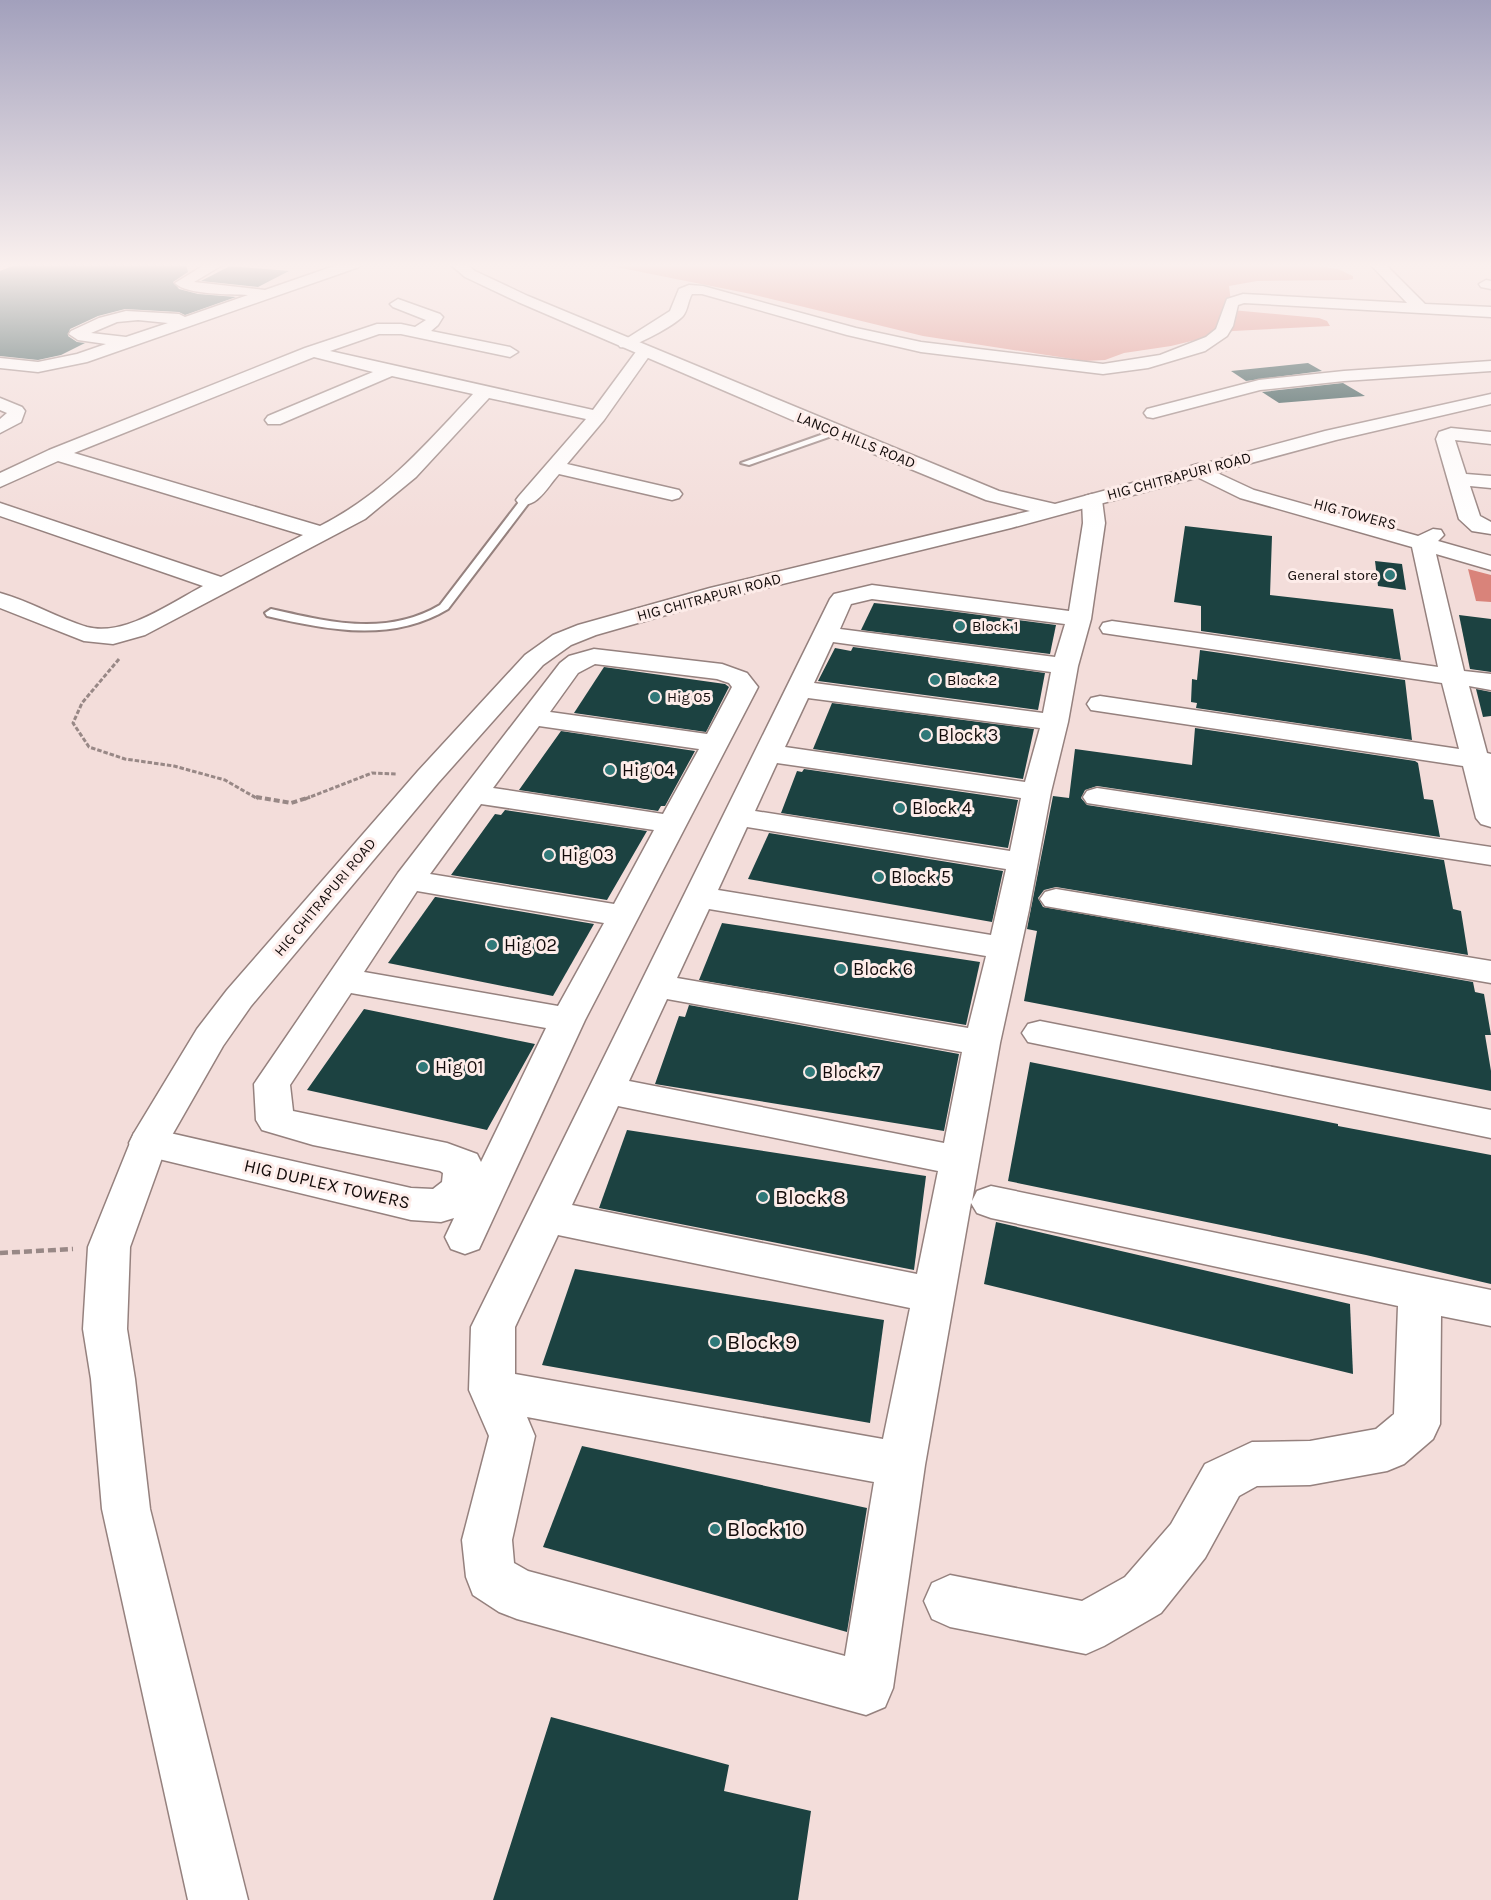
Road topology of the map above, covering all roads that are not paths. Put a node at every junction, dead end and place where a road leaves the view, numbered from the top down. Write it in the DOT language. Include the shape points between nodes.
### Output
graph roads {
  1 [pos="645,352"];
  2 [pos="93,353"];
  3 [pos="309,353"];
  4 [pos="319,353"];
  5 [pos="464,353"];
  6 [pos="647,353"];
  7 [pos="968,353"];
  8 [pos="1181,353"];
  9 [pos="0,363"];
  10 [pos="1491,366"];
  11 [pos="390,371"];
  12 [pos="446,383"];
  13 [pos="485,392"];
  14 [pos="1491,399"];
  15 [pos="0,403"];
  16 [pos="1153,412"];
  17 [pos="598,416"];
  18 [pos="274,420"];
  19 [pos="0,427"];
  20 [pos="838,432"];
  21 [pos="1491,438"];
  22 [pos="56,454"];
  23 [pos="746,463"];
  24 [pos="1224,464"];
  25 [pos="556,467"];
  26 [pos="1198,470"];
  27 [pos="1456,479"];
  28 [pos="0,481"];
  29 [pos="1491,482"];
  30 [pos="672,494"];
  31 [pos="993,496"];
  32 [pos="526,500"];
  33 [pos="1092,500"];
  34 [pos="0,509"];
  35 [pos="1052,510"];
  36 [pos="1004,524"];
  37 [pos="1491,528"];
  38 [pos="322,534"];
  39 [pos="1428,539"];
  40 [pos="1491,551"];
  41 [pos="1491,563"];
  42 [pos="222,585"];
  43 [pos="0,600"];
  44 [pos="271,613"];
  45 [pos="1096,624"];
  46 [pos="825,634"];
  47 [pos="1065,666"];
  48 [pos="1453,677"];
  49 [pos="1491,682"];
  50 [pos="799,689"];
  51 [pos="1100,704"];
  52 [pos="531,717"];
  53 [pos="1055,722"];
  54 [pos="716,743"];
  55 [pos="768,753"];
  56 [pos="1483,761"];
  57 [pos="1037,792"];
  58 [pos="474,794"];
  59 [pos="1097,797"];
  60 [pos="737,818"];
  61 [pos="1491,818"];
  62 [pos="673,824"];
  63 [pos="1491,856"];
  64 [pos="1023,862"];
  65 [pos="409,880"];
  66 [pos="699,897"];
  67 [pos="1056,899"];
  68 [pos="624,916"];
  69 [pos="1004,948"];
  70 [pos="1491,972"];
  71 [pos="342,980"];
  72 [pos="656,986"];
  73 [pos="568,1020"];
  74 [pos="1040,1033"];
  75 [pos="982,1043"];
  76 [pos="606,1090"];
  77 [pos="1491,1124"];
  78 [pos="148,1143"];
  79 [pos="960,1161"];
  80 [pos="991,1202"];
  81 [pos="546,1216"];
  82 [pos="465,1237"];
  83 [pos="1420,1293"];
  84 [pos="932,1295"];
  85 [pos="1491,1308"];
  86 [pos="492,1390"];
  87 [pos="901,1465"];
  88 [pos="950,1601"];
  89 [pos="218,1900"];
  1 -- 17 [label="street"];
  2 -- 9 [label="street" via="50,366"];
  3 -- 22 [label="street"];
  4 -- 11 [label="street"];
  5 -- 12 [label="street"];
  6 -- 20 [label="street, LANCO HILLS ROAD"];
  7 -- 8 [label="street" via="1103,369 1148,364"];
  10 -- 16 [label="street" via="1259,385"];
  11 -- 12 [label="street"];
  11 -- 18 [label="street"];
  12 -- 13 [label="street"];
  13 -- 17 [label="street"];
  13 -- 38 [label="street" via="398,485 358,515"];
  14 -- 24 [label="street, HIG CHITRAPURI ROAD"];
  15 -- 19 [label="street" via="13,408 16,414"];
  17 -- 25 [label="street"];
  20 -- 23 [label="lane"];
  20 -- 31 [label="street, LANCO HILLS ROAD"];
  21 -- 27 [label="street" via="1446,436"];
  22 -- 28 [label="street"];
  22 -- 38 [label="street"];
  24 -- 26 [label="street, HIG CHITRAPURI ROAD"];
  24 -- 39 [label="street, HIG TOWERS" via="1269,491"];
  25 -- 30 [label="street"];
  25 -- 32 [label="street"];
  26 -- 33 [label="street, HIG CHITRAPURI ROAD"];
  26 -- 39 [label="street" via="1247,494"];
  27 -- 29 [label="street"];
  27 -- 37 [label="street" via="1470,519"];
  31 -- 35 [label="street, LANCO HILLS ROAD"];
  31 -- 36 [label="street"];
  32 -- 44 [label="lane" via="444,607 426,620 364,629"];
  33 -- 35 [label="street, HIG CHITRAPURI ROAD"];
  33 -- 45 [label="street"];
  34 -- 42 [label="street"];
  35 -- 36 [label="street, HIG CHITRAPURI ROAD"];
  36 -- 78 [label="street, HIG CHITRAPURI ROAD" via="718,593 587,630 562,640 534,660 239,998 210,1038"];
  38 -- 42 [label="street"];
  39 -- 40 [label="street, HIG TOWERS"];
  39 -- 41 [label="street"];
  39 -- 48 [label="street" via="1433,588"];
  42 -- 43 [label="street" via="136,630 113,637 84,634"];
  45 -- 46 [label="street" via="872,592 842,599"];
  45 -- 47 [label="street"];
  45 -- 48 [label="street"];
  46 -- 47 [label="street"];
  46 -- 50 [label="street"];
  47 -- 53 [label="street"];
  48 -- 49 [label="street"];
  48 -- 56 [label="street"];
  50 -- 53 [label="street"];
  50 -- 55 [label="street"];
  51 -- 56 [label="street"];
  52 -- 54 [label="street"];
  52 -- 54 [label="street" via="568,668 594,656 722,672 738,678 745,687"];
  52 -- 58 [label="street"];
  53 -- 57 [label="street"];
  54 -- 62 [label="street"];
  55 -- 57 [label="street"];
  55 -- 60 [label="street"];
  56 -- 61 [label="street"];
  57 -- 64 [label="street"];
  58 -- 62 [label="street"];
  58 -- 65 [label="street"];
  59 -- 63 [label="street"];
  60 -- 64 [label="street"];
  60 -- 66 [label="street"];
  62 -- 68 [label="street"];
  64 -- 69 [label="street"];
  65 -- 68 [label="street"];
  65 -- 71 [label="street"];
  66 -- 69 [label="street"];
  66 -- 72 [label="street"];
  67 -- 70 [label="street"];
  68 -- 73 [label="street"];
  69 -- 75 [label="street"];
  71 -- 73 [label="street"];
  71 -- 78 [label="street, HIG DUPLEX TOWERS" via="272,1084 275,1120 447,1158 463,1165 461,1189 441,1206 411,1204"];
  72 -- 75 [label="street"];
  72 -- 76 [label="street"];
  73 -- 82 [label="street"];
  74 -- 77 [label="street"];
  75 -- 79 [label="street"];
  76 -- 79 [label="street"];
  76 -- 81 [label="street"];
  78 -- 89 [label="street, HIG CHITRAPURI ROAD" via="109,1247 105,1329 126,1509"];
  79 -- 84 [label="street"];
  80 -- 83 [label="street"];
  81 -- 84 [label="street"];
  81 -- 86 [label="street" via="493,1327"];
  83 -- 85 [label="street"];
  83 -- 88 [label="street" via="1417,1424 1387,1449 1310,1463 1252,1464 1222,1480 1188,1541 1143,1595 1086,1628"];
  84 -- 87 [label="street"];
  86 -- 87 [label="street"];
  86 -- 87 [label="street" via="512,1436 487,1540 491,1577 517,1594 866,1688"];
}
